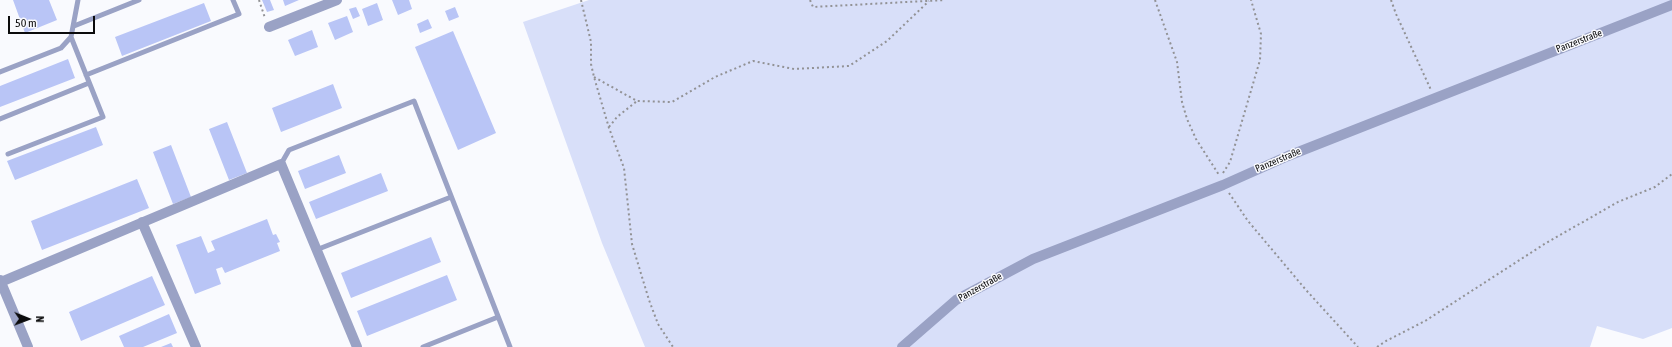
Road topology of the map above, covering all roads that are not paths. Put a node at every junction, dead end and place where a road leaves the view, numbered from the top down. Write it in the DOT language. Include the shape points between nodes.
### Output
graph roads {
  1 [pos="78,0"];
  2 [pos="139,0"];
  3 [pos="233,0"];
  4 [pos="337,0"];
  5 [pos="327,2"];
  6 [pos="1672,5"];
  7 [pos="74,26"];
  8 [pos="269,27"];
  9 [pos="71,37"];
  10 [pos="0,72"];
  11 [pos="86,75"];
  12 [pos="90,83"];
  13 [pos="0,118"];
  14 [pos="8,154"];
  15 [pos="280,164"];
  16 [pos="451,197"];
  17 [pos="142,222"];
  18 [pos="316,250"];
  19 [pos="0,281"];
  20 [pos="498,317"];
  21 [pos="28,347"];
  22 [pos="196,347"];
  23 [pos="357,347"];
  24 [pos="423,347"];
  25 [pos="510,347"];
  26 [pos="902,347"];
  1 -- 7 [label="lane"];
  2 -- 7 [label="lane"];
  3 -- 11 [label="lane" via="239,14"];
  4 -- 5 [label="street"];
  5 -- 8 [label="street"];
  6 -- 26 [label="street, Panzerstraße" via="1032,259 956,300"];
  7 -- 9 [label="lane"];
  9 -- 10 [label="lane" via="61,48"];
  9 -- 11 [label="lane"];
  11 -- 12 [label="lane"];
  12 -- 13 [label="lane"];
  12 -- 14 [label="lane" via="103,117"];
  15 -- 16 [label="lane" via="289,150 414,101"];
  15 -- 17 [label="street"];
  15 -- 18 [label="street"];
  16 -- 18 [label="lane"];
  16 -- 20 [label="lane"];
  17 -- 19 [label="street"];
  17 -- 22 [label="street"];
  18 -- 23 [label="street"];
  19 -- 21 [label="street"];
  20 -- 24 [label="lane"];
  20 -- 25 [label="lane"];
}
